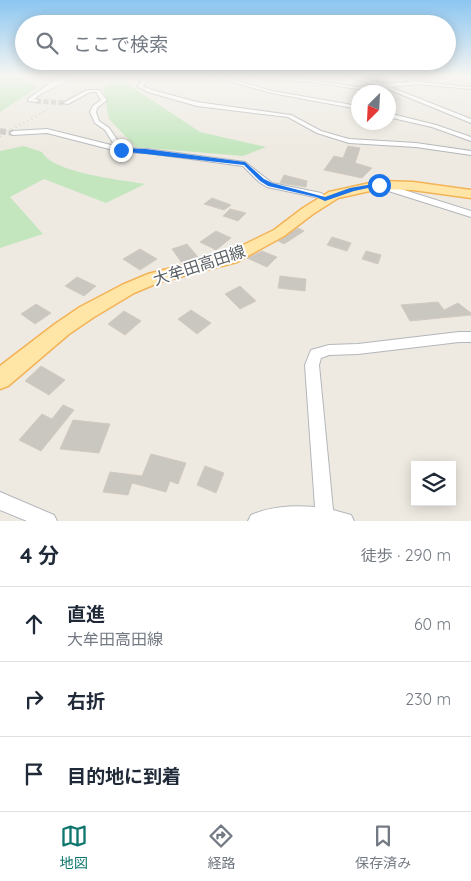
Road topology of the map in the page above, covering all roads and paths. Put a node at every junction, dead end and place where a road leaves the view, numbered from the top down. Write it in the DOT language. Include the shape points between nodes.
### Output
graph roads {
  1 [pos="31,99"];
  2 [pos="73,99"];
  3 [pos="103,99"];
  4 [pos="181,99"];
  5 [pos="321,99"];
  6 [pos="420,99"];
  7 [pos="36,101"];
  8 [pos="66,103"];
  9 [pos="351,106"];
  10 [pos="396,117"];
  11 [pos="471,120"];
  12 [pos="13,133"];
  13 [pos="471,139"];
  14 [pos="121,150"];
  15 [pos="471,153"];
  16 [pos="379,185"];
  17 [pos="471,194"];
  18 [pos="325,199"];
  19 [pos="471,214"];
  20 [pos="471,337"];
  21 [pos="0,379"];
  22 [pos="0,501"];
  23 [pos="325,516"];
  24 [pos="48,521"];
  25 [pos="257,521"];
  26 [pos="345,521"];
  1 -- 7 [label="street"];
  2 -- 8 [label="street"];
  3 -- 14 [label="street" via="93,112 97,122 107,129"];
  4 -- 15 [label="street" via="206,106 289,116 349,141 416,145"];
  5 -- 9 [label="street"];
  6 -- 11 [label="street"];
  10 -- 13 [label="street"];
  12 -- 14 [label="street" via="59,132"];
  14 -- 18 [label="street" via="245,164 270,184"];
  16 -- 17 [label="main road, 大牟田高田線"];
  16 -- 18 [label="main road, 大牟田高田線" via="352,189"];
  16 -- 19 [label="street"];
  18 -- 21 [label="main road, 大牟田高田線" via="279,233 231,258 154,278 128,289 62,329"];
  20 -- 23 [label="street" via="329,350 316,354 312,365"];
  22 -- 24 [label="street"];
  23 -- 25 [label="street" via="289,514"];
  23 -- 26 [label="street"];
}
